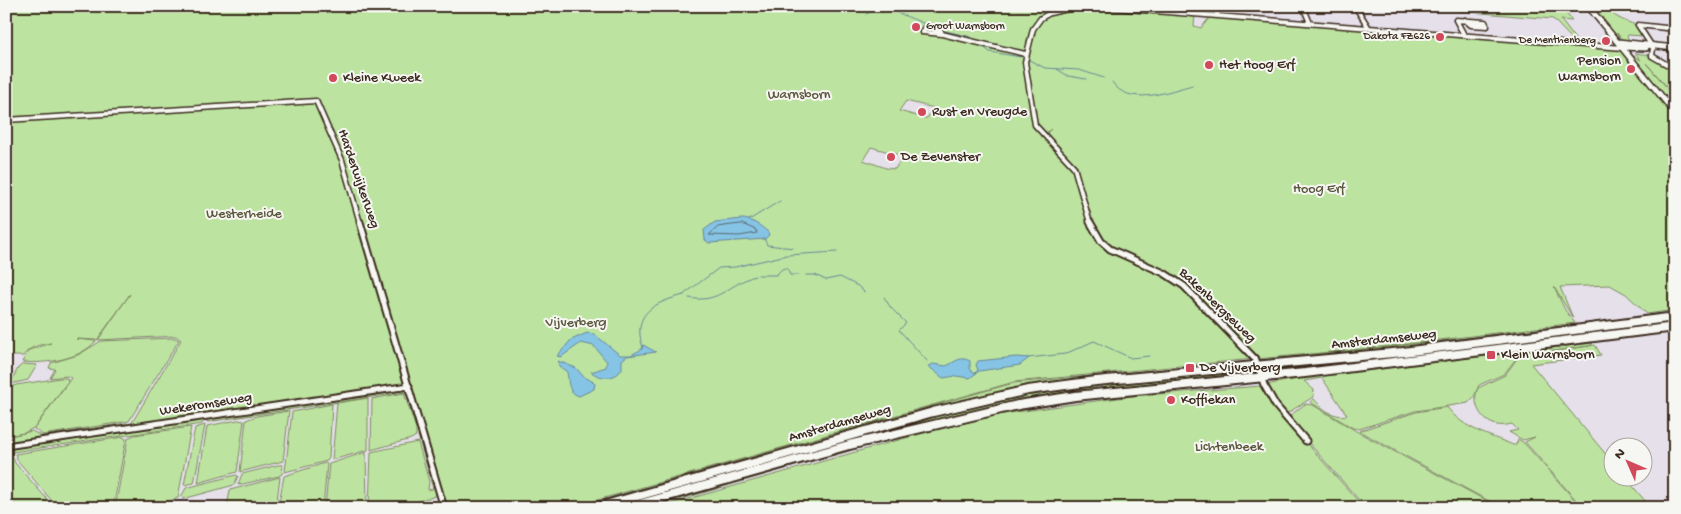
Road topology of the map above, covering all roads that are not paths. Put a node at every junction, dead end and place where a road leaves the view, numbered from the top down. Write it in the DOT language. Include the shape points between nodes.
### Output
graph roads {
  1 [pos="1174,6"];
  2 [pos="1215,6"];
  3 [pos="1355,6"];
  4 [pos="1588,6"];
  5 [pos="1149,8"];
  6 [pos="1175,12"];
  7 [pos="1305,12"];
  8 [pos="1218,16"];
  9 [pos="1310,23"];
  10 [pos="1487,26"];
  11 [pos="1368,28"];
  12 [pos="1675,29"];
  13 [pos="942,34"];
  14 [pos="1464,36"];
  15 [pos="1618,42"];
  16 [pos="1629,43"];
  17 [pos="1652,47"];
  18 [pos="1634,48"];
  19 [pos="1623,49"];
  20 [pos="1675,49"];
  21 [pos="1025,54"];
  22 [pos="1675,69"];
  23 [pos="1675,113"];
  24 [pos="6,120"];
  25 [pos="1675,317"];
  26 [pos="1675,326"];
  27 [pos="1257,366"];
  28 [pos="1261,377"];
  29 [pos="1096,381"];
  30 [pos="409,386"];
  31 [pos="1101,393"];
  32 [pos="1306,441"];
  33 [pos="6,446"];
  34 [pos="444,508"];
  35 [pos="595,508"];
  36 [pos="626,508"];
  1 -- 6 [label="street"];
  2 -- 8 [label="street"];
  3 -- 11 [label="street"];
  4 -- 15 [label="main road"];
  5 -- 6 [label="street, Bakenbergseweg"];
  5 -- 21 [label="street, Bakenbergseweg" via="1096,7 1049,14 1033,27"];
  6 -- 8 [label="street, Bakenbergseweg"];
  7 -- 9 [label="street"];
  8 -- 9 [label="street, Bakenbergseweg"];
  9 -- 11 [label="street, Bakenbergseweg"];
  10 -- 14 [label="street" via="1456,21"];
  11 -- 14 [label="street, Bakenbergseweg"];
  12 -- 17 [label="street" via="1638,25"];
  13 -- 13 [label="street" via="942,31 926,26 922,32"];
  13 -- 21 [label="street"];
  14 -- 19 [label="street, Bakenbergseweg"];
  15 -- 16 [label="main road, Bakenbergseweg"];
  15 -- 19 [label="main road"];
  16 -- 17 [label="main road, Bakenbergseweg"];
  16 -- 18 [label="street"];
  17 -- 18 [label="main road, Bakenbergseweg"];
  17 -- 20 [label="main road, Bakenbergseweg"];
  17 -- 22 [label="street" via="1652,56"];
  18 -- 19 [label="main road, Bakenbergseweg"];
  19 -- 23 [label="main road"];
  21 -- 27 [label="street, Bakenbergseweg" via="1025,78 1033,102 1034,123 1074,167 1085,211 1101,240 1125,256 1176,279 1255,358"];
  24 -- 30 [label="street, Harderwijkerweg" via="315,100 342,160"];
  25 -- 27 [label="main road, Amsterdamseweg" via="1403,352"];
  26 -- 28 [label="main road, Amsterdamseweg"];
  27 -- 28 [label="street, Bakenbergseweg"];
  27 -- 29 [label="main road, Amsterdamseweg"];
  28 -- 31 [label="main road, Amsterdamseweg"];
  28 -- 32 [label="street, Bakenbergseweg" via="1276,406"];
  29 -- 31 [label="street"];
  29 -- 35 [label="main road, Amsterdamseweg" via="1028,390 964,404"];
  30 -- 33 [label="street, Wekeromseweg"];
  30 -- 34 [label="street, Harderwijkerweg"];
  31 -- 36 [label="main road, Amsterdamseweg" via="1017,405 936,422"];
}
